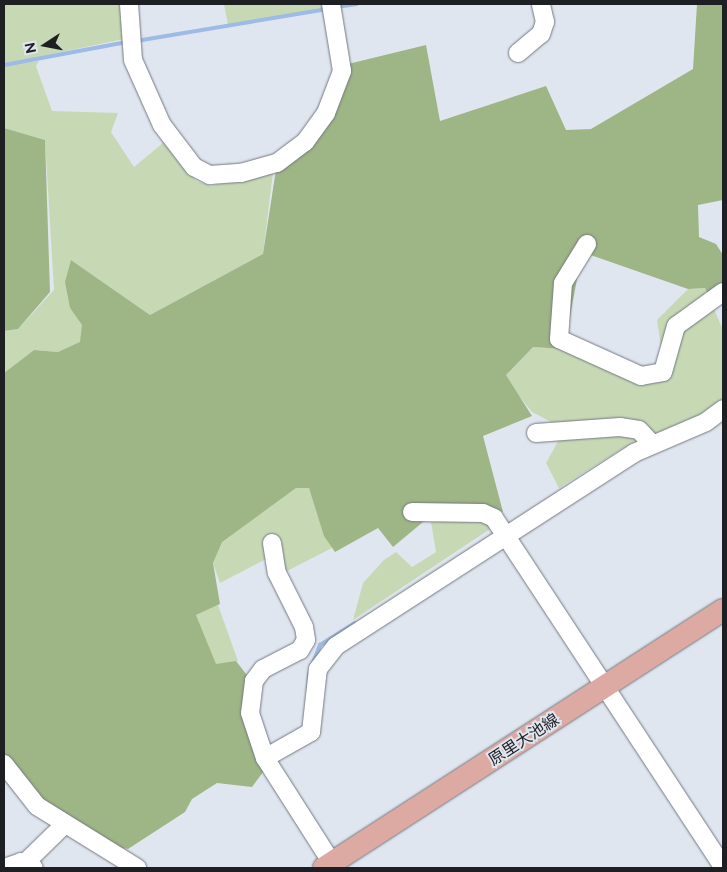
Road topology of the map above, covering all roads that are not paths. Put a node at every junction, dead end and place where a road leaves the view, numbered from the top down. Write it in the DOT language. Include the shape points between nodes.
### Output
graph roads {
  1 [pos="128,4"];
  2 [pos="541,4"];
  3 [pos="332,10"];
  4 [pos="518,53"];
  5 [pos="587,244"];
  6 [pos="723,292"];
  7 [pos="723,409"];
  8 [pos="536,433"];
  9 [pos="652,444"];
  10 [pos="412,512"];
  11 [pos="507,535"];
  12 [pos="272,542"];
  13 [pos="723,610"];
  14 [pos="606,687"];
  15 [pos="265,758"];
  16 [pos="4,764"];
  17 [pos="65,824"];
  18 [pos="30,865"];
  19 [pos="331,867"];
  20 [pos="723,867"];
  21 [pos="4,868"];
  22 [pos="137,868"];
  1 -- 3 [label="street" via="133,60 162,125 194,167 210,175 241,173 277,163 305,142 326,112 342,71"];
  2 -- 4 [label="street" via="544,22 541,34"];
  5 -- 6 [label="street" via="563,283 559,339 641,376 663,372 676,326"];
  7 -- 9 [label="street" via="706,422"];
  8 -- 9 [label="street" via="620,427 639,430"];
  9 -- 11 [label="street"];
  10 -- 11 [label="street" via="483,513 494,518"];
  11 -- 14 [label="street"];
  11 -- 15 [label="street" via="336,646 318,669 311,732"];
  12 -- 15 [label="street" via="277,572 304,627 306,640 300,650 263,669 254,681 250,713"];
  13 -- 14 [label="main road, 原里大池線"];
  14 -- 19 [label="main road, 原里大池線"];
  14 -- 20 [label="street"];
  15 -- 19 [label="street"];
  16 -- 17 [label="street" via="37,806"];
  17 -- 18 [label="street"];
  17 -- 22 [label="street"];
  18 -- 21 [label="street"];
}
